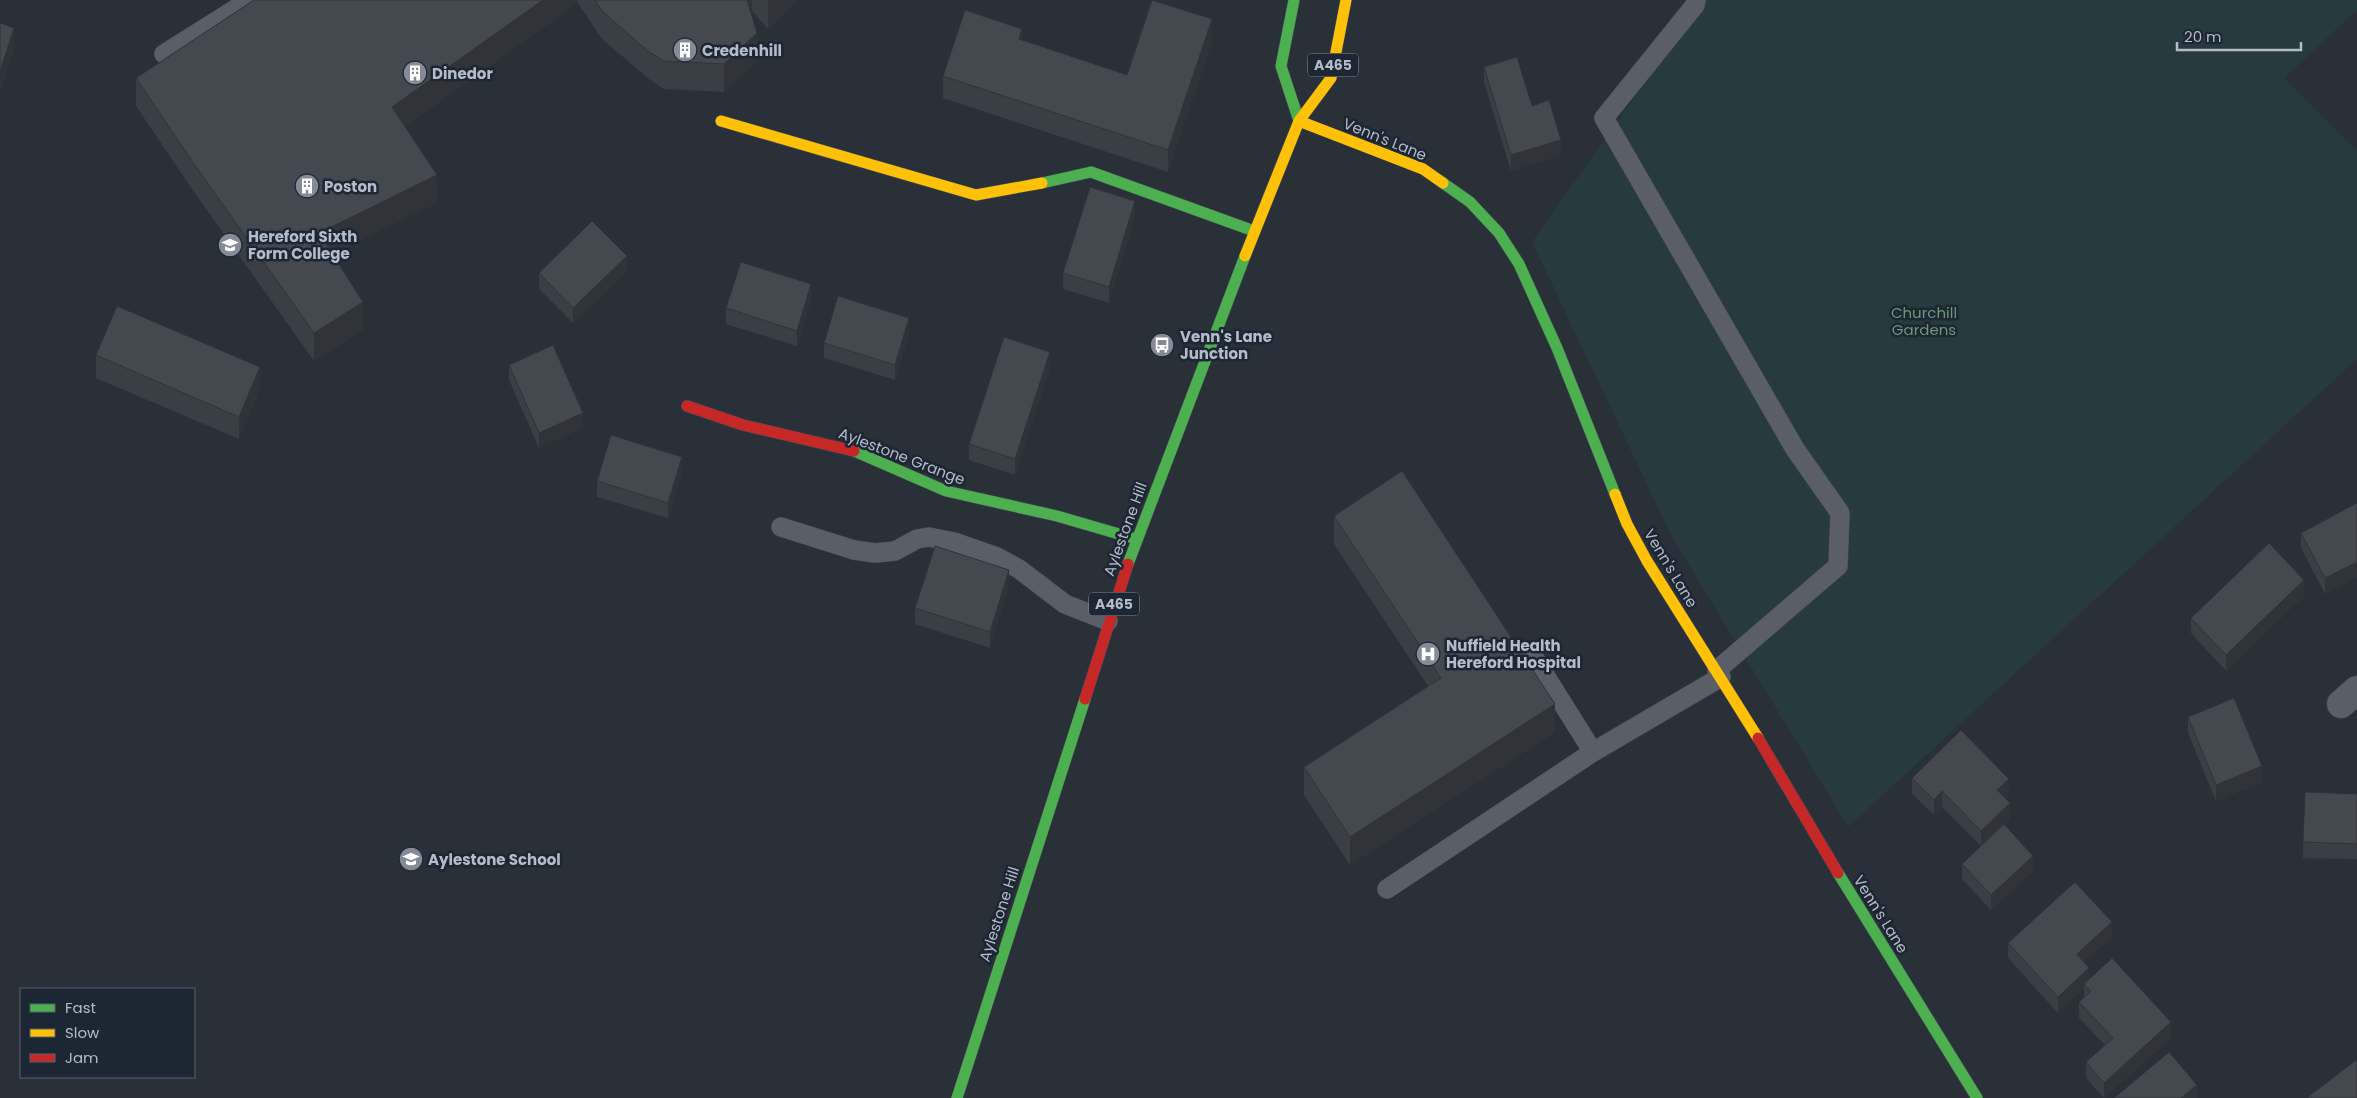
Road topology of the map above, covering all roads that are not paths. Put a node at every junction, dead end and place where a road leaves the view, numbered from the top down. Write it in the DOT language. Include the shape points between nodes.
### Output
graph roads {
  1 [pos="250,0"];
  2 [pos="1294,0"];
  3 [pos="1346,0"];
  4 [pos="1696,0"];
  5 [pos="164,54"];
  6 [pos="721,121"];
  7 [pos="1299,121"];
  8 [pos="1254,231"];
  9 [pos="687,406"];
  10 [pos="782,527"];
  11 [pos="1136,539"];
  12 [pos="1108,621"];
  13 [pos="1531,652"];
  14 [pos="1719,674"];
  15 [pos="1594,752"];
  16 [pos="1388,889"];
  17 [pos="957,1098"];
  18 [pos="1977,1098"];
  1 -- 5 [label="lane"];
  2 -- 7 [label="main road, A465" via="1281,66"];
  3 -- 7 [label="main road, Aylestone Hill / A465" via="1331,78"];
  4 -- 14 [label="lane" via="1604,118 1795,450 1840,513 1838,566"];
  6 -- 8 [label="main road" via="976,195 1091,172"];
  7 -- 8 [label="main road, Aylestone Hill / A465"];
  7 -- 14 [label="main road, Venn's Lane" via="1423,169 1470,202 1499,233 1519,264 1557,348 1627,524"];
  8 -- 11 [label="main road, Aylestone Hill / A465"];
  9 -- 11 [label="main road, Aylestone Grange" via="743,424 851,450 970,498 1057,516"];
  10 -- 12 [label="lane" via="854,550 875,553 895,551 917,538 954,542 997,557 1019,569 1065,604"];
  11 -- 12 [label="main road, Aylestone Hill / A465"];
  12 -- 17 [label="main road, Aylestone Hill / A465"];
  13 -- 15 [label="lane"];
  14 -- 15 [label="lane"];
  14 -- 18 [label="main road, Venn's Lane"];
  15 -- 16 [label="lane"];
}
